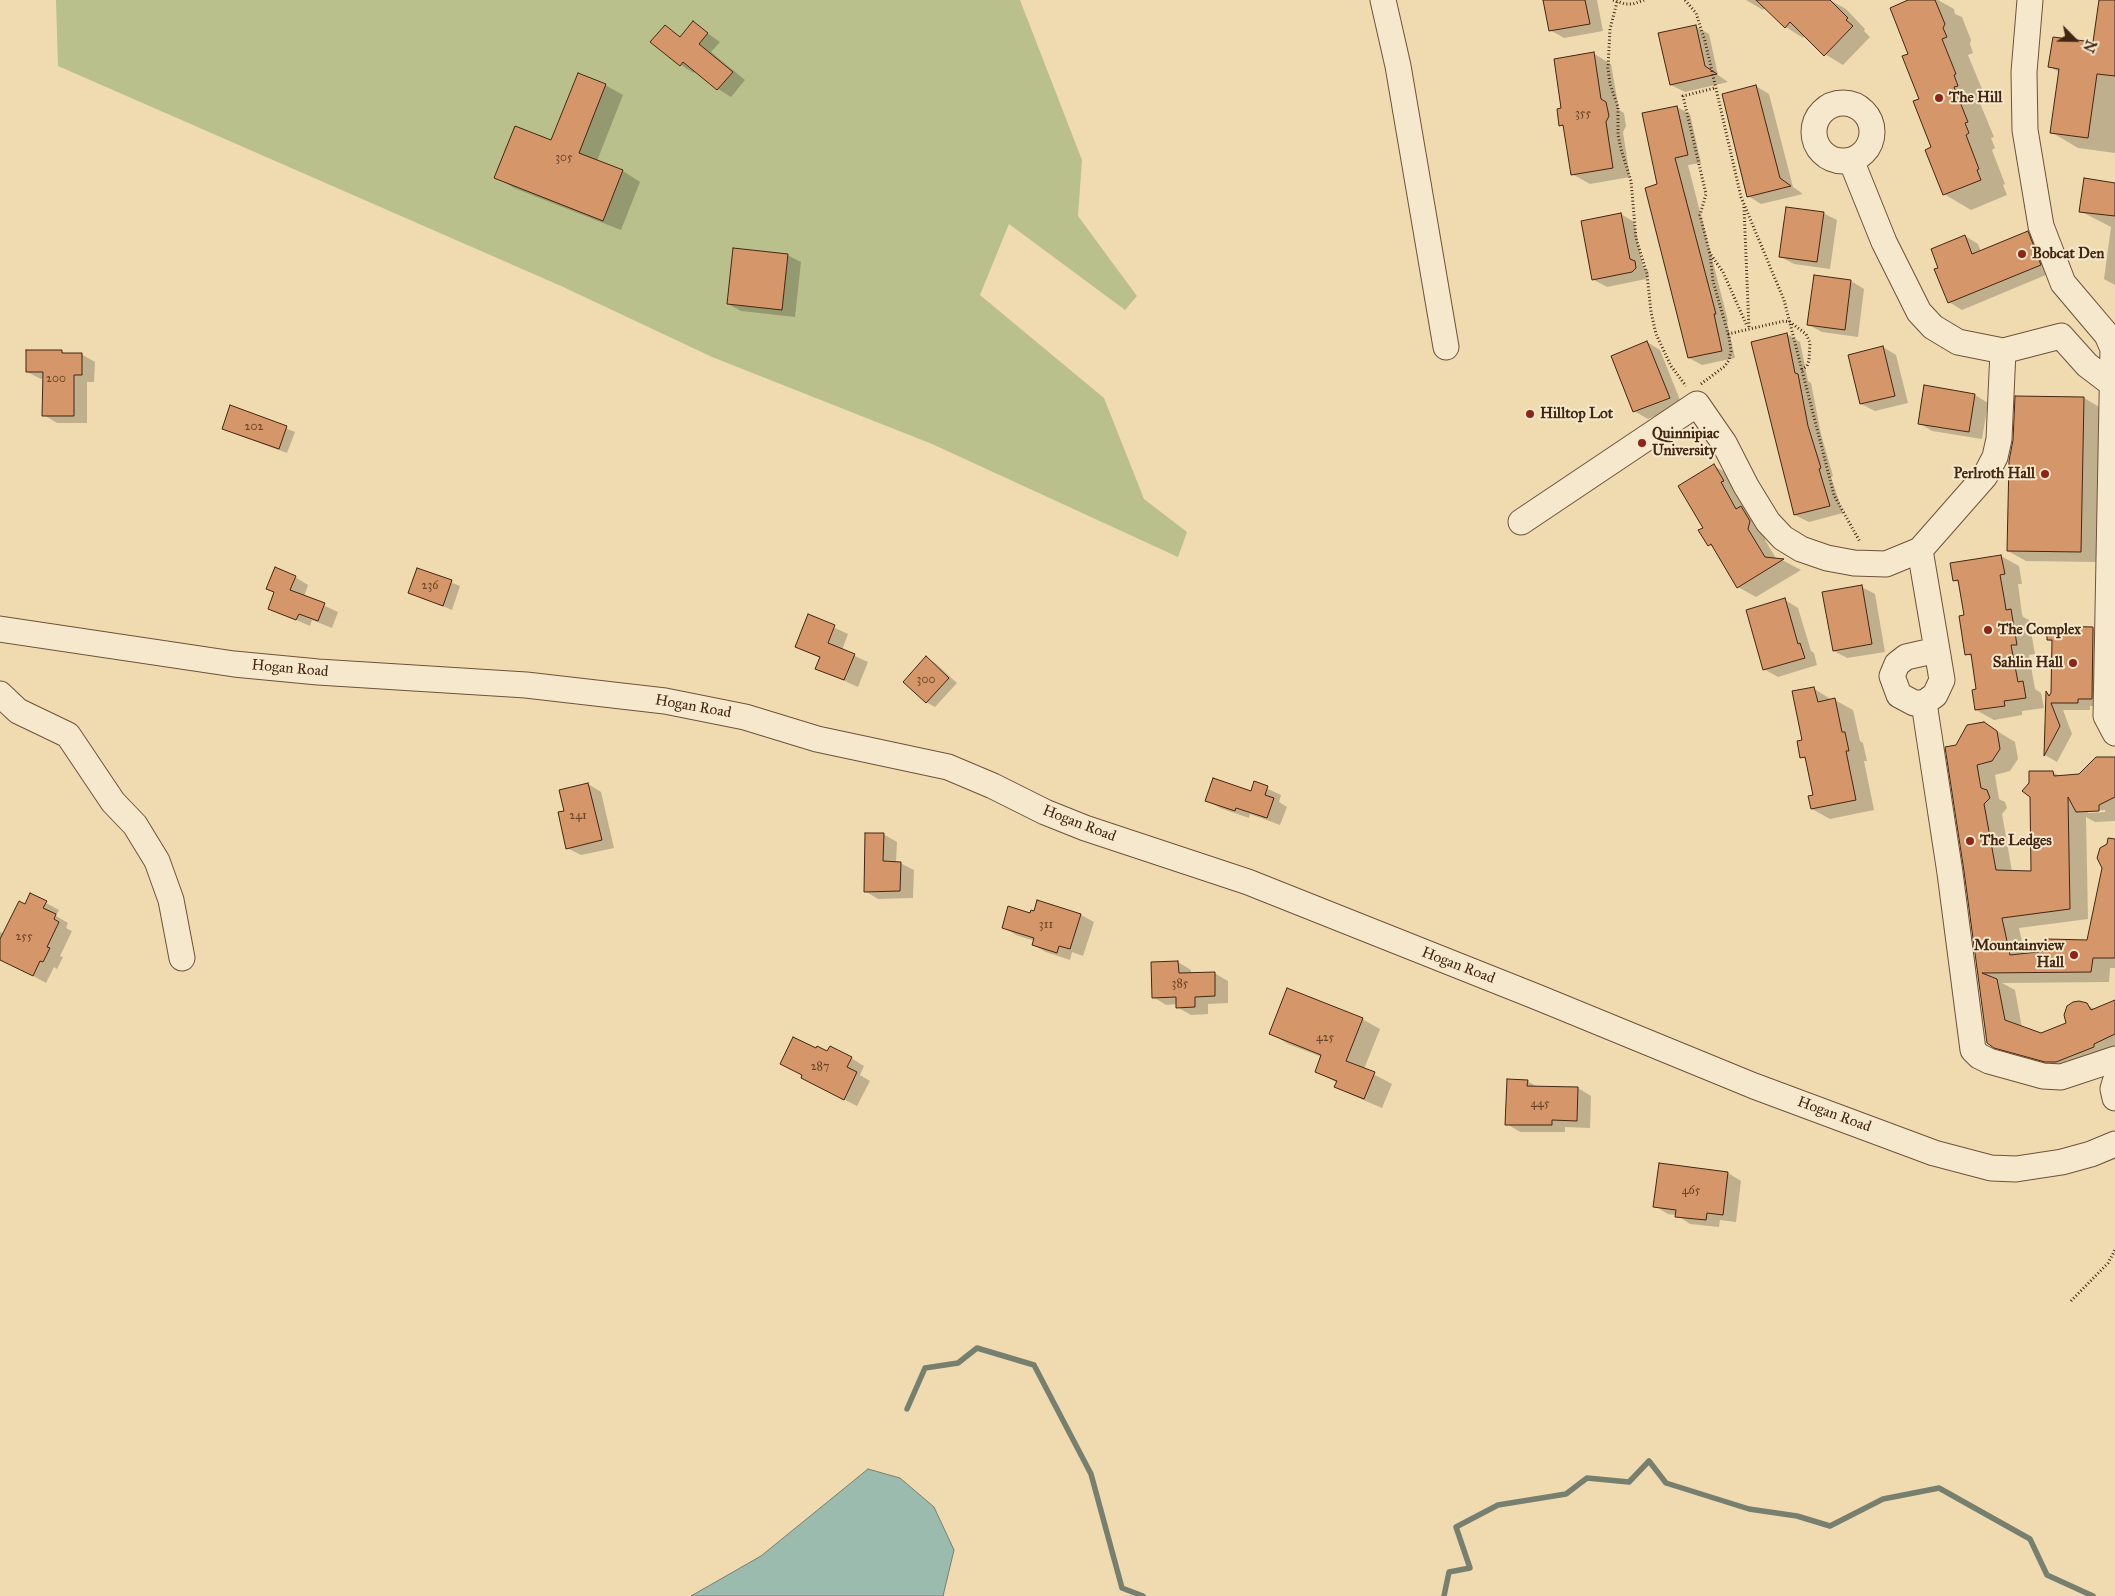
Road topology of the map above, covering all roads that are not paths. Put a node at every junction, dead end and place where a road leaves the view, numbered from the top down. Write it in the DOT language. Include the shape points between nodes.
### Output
graph roads {
  1 [pos="1383,0"];
  2 [pos="2030,0"];
  3 [pos="1851,160"];
  4 [pos="2078,301"];
  5 [pos="2061,336"];
  6 [pos="1446,347"];
  7 [pos="2003,351"];
  8 [pos="2112,384"];
  9 [pos="1521,522"];
  10 [pos="1920,550"];
  11 [pos="0,629"];
  12 [pos="1937,650"];
  13 [pos="0,694"];
  14 [pos="1924,703"];
  15 [pos="2115,733"];
  16 [pos="182,958"];
  17 [pos="2115,1059"];
  18 [pos="2115,1082"];
  19 [pos="2115,1098"];
  20 [pos="2115,1144"];
  1 -- 6 [label="street" via="1398,66"];
  2 -- 4 [label="street" via="2024,72 2025,130 2041,226 2063,283"];
  3 -- 7 [label="street" via="1884,242 1918,312 1932,327 1958,342"];
  4 -- 5 [label="street"];
  4 -- 8 [label="street" via="2108,335 2113,349"];
  5 -- 7 [label="street"];
  5 -- 8 [label="street" via="2087,365"];
  7 -- 10 [label="street" via="2000,439 1995,457 1985,476"];
  8 -- 15 [label="street" via="2106,716"];
  9 -- 10 [label="street" via="1694,397 1768,522 1783,538 1801,549 1827,558 1873,564 1886,564"];
  10 -- 12 [label="street"];
  11 -- 20 [label="street, Hogan Road" via="234,664 526,685 665,702 745,717 817,738 948,767 1085,828 1248,882 1754,1086 1942,1156 1991,1168 2016,1169 2062,1162"];
  12 -- 14 [label="street" via="1941,686 1932,699"];
  12 -- 14 [label="street" via="1906,657 1897,664 1892,676 1899,695 1914,703"];
  13 -- 16 [label="street" via="18,711 68,735 114,802 135,825 157,861 166,885"];
  14 -- 17 [label="street" via="1973,1050 1989,1061 2043,1076 2061,1077"];
  18 -- 19 [label="street"];
}
